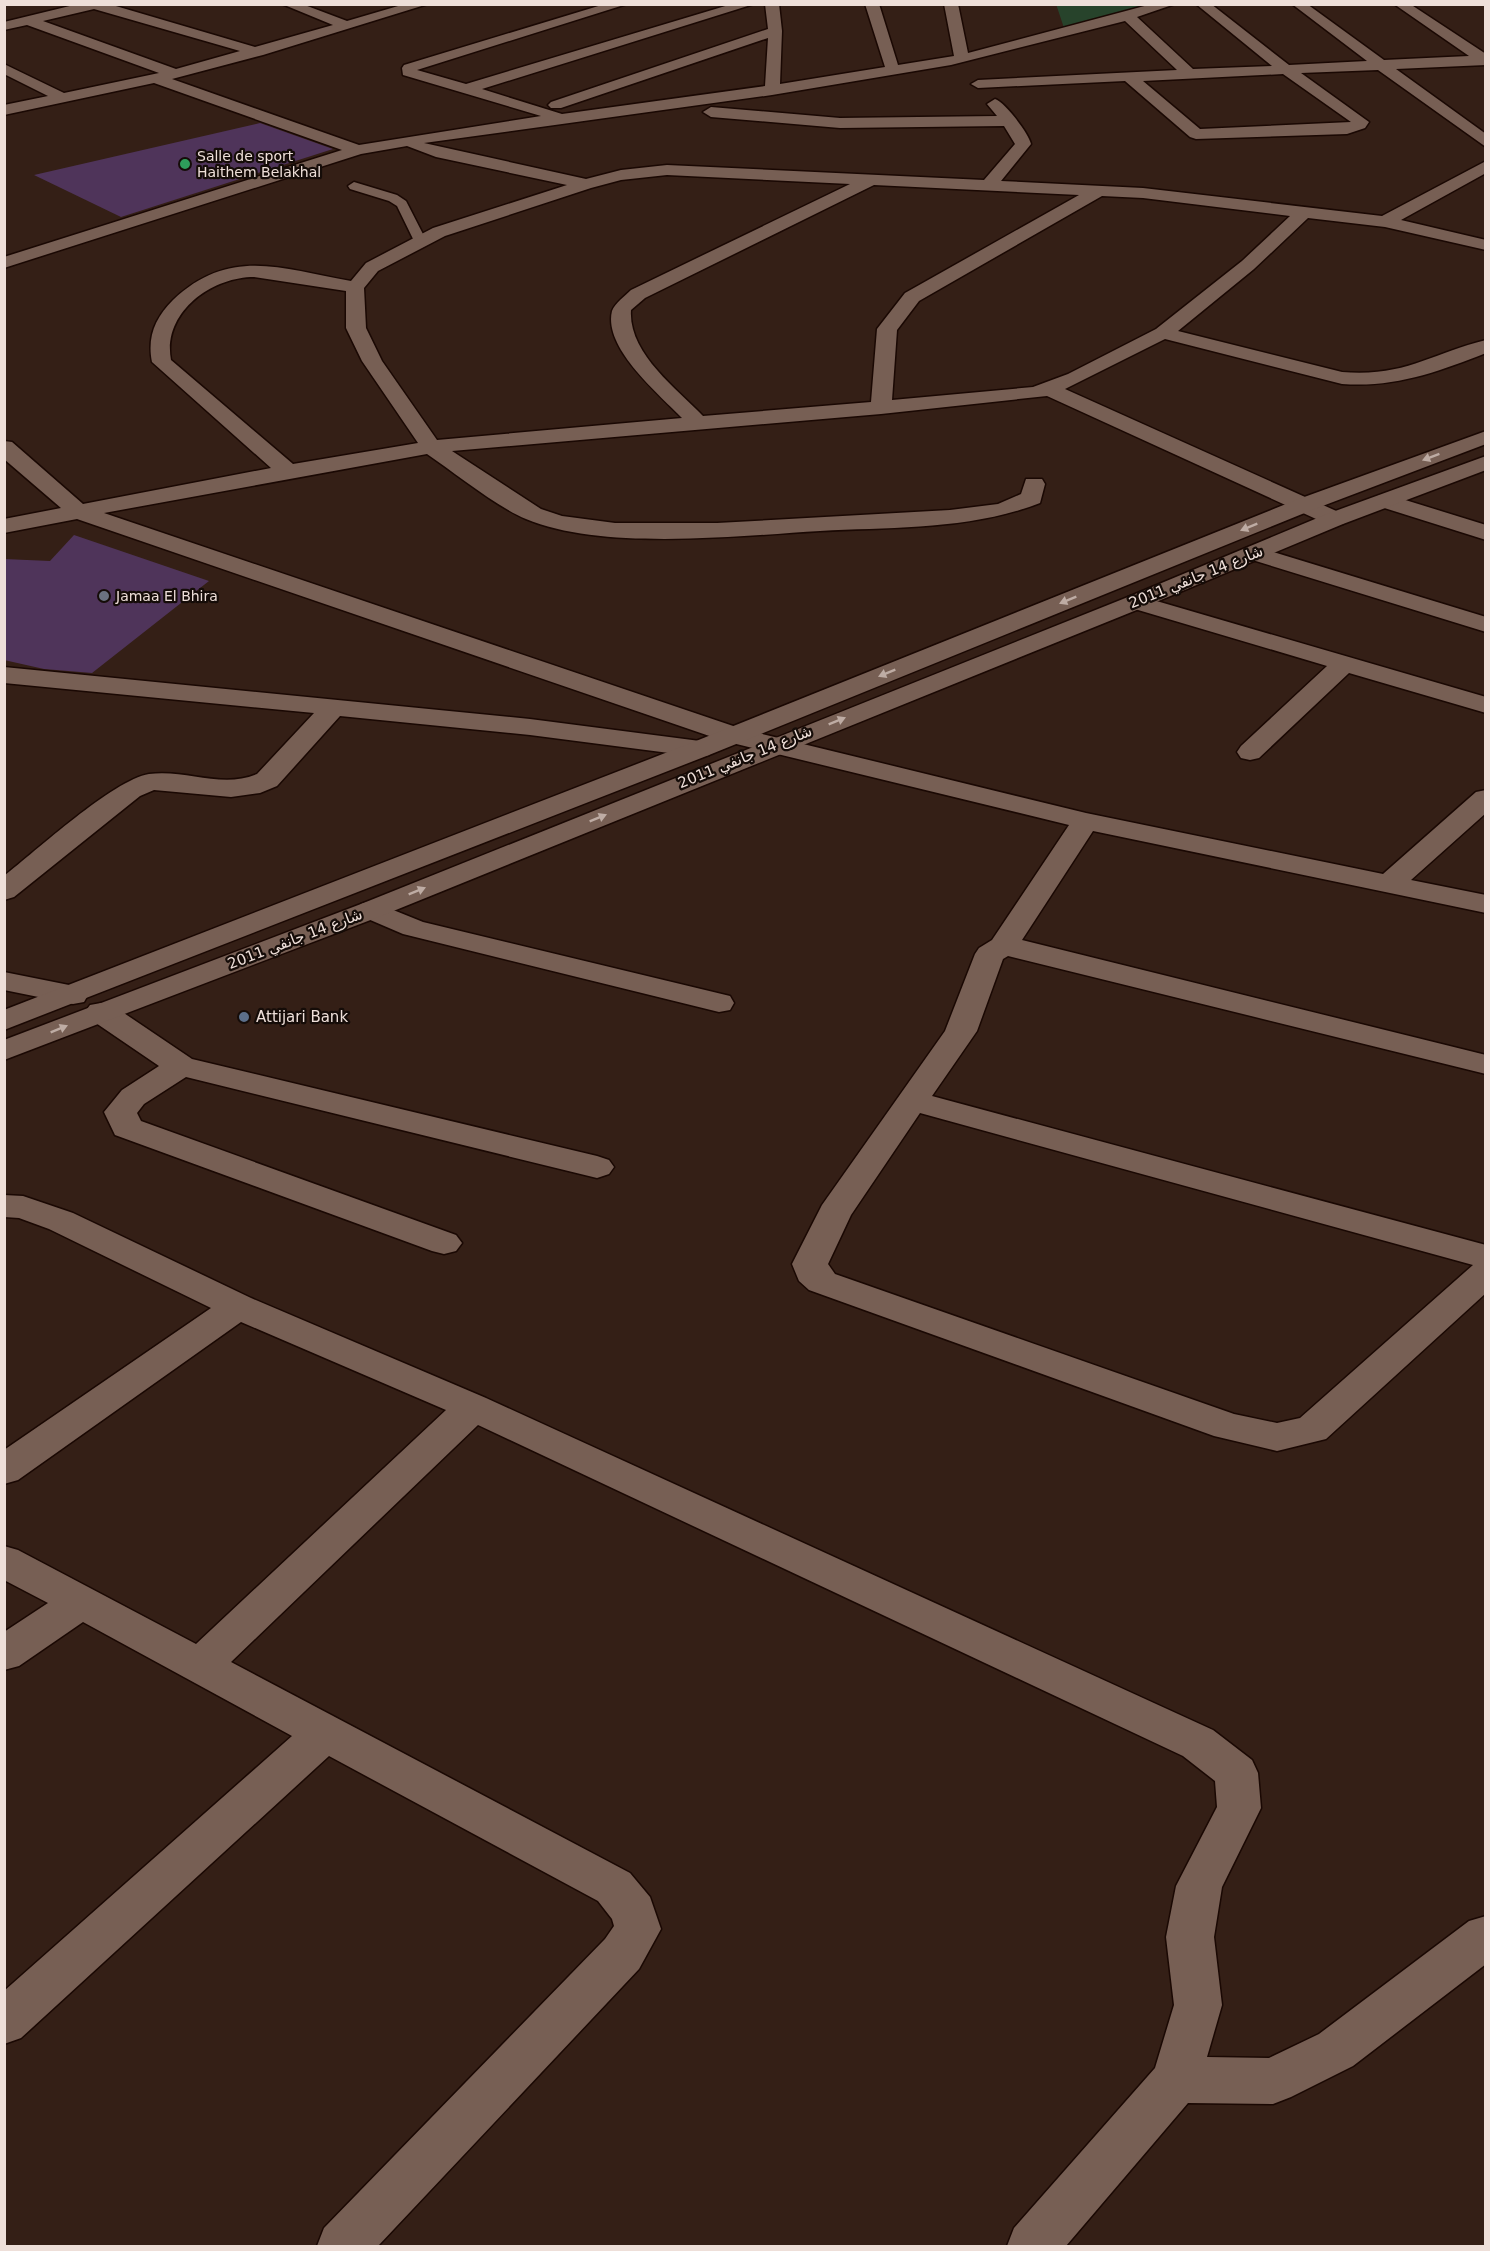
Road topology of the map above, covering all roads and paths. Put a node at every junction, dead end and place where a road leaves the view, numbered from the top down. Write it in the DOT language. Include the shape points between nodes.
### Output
graph roads {
  1 [pos="288,4"];
  2 [pos="422,4"];
  3 [pos="621,4"];
  4 [pos="748,4"];
  5 [pos="772,4"];
  6 [pos="872,4"];
  7 [pos="951,4"];
  8 [pos="1169,4"];
  9 [pos="1202,4"];
  10 [pos="1298,4"];
  11 [pos="1400,4"];
  12 [pos="96,5"];
  13 [pos="1129,17"];
  14 [pos="30,21"];
  15 [pos="346,25"];
  16 [pos="4,26"];
  17 [pos="775,31"];
  18 [pos="258,52"];
  19 [pos="957,59"];
  20 [pos="1485,60"];
  21 [pos="1084,61"];
  22 [pos="1384,66"];
  23 [pos="4,68"];
  24 [pos="893,71"];
  25 [pos="1288,71"];
  26 [pos="175,74"];
  27 [pos="1189,74"];
  28 [pos="1128,76"];
  29 [pos="1101,77"];
  30 [pos="155,78"];
  31 [pos="978,84"];
  32 [pos="470,88"];
  33 [pos="772,90"];
  34 [pos="825,92"];
  35 [pos="63,98"];
  36 [pos="652,107"];
  37 [pos="4,110"];
  38 [pos="540,110"];
  39 [pos="564,118"];
  40 [pos="1009,121"];
  41 [pos="840,123"];
  42 [pos="404,141"];
  43 [pos="1485,142"];
  44 [pos="358,150"];
  45 [pos="1485,166"];
  46 [pos="873,179"];
  47 [pos="585,184"];
  48 [pos="990,184"];
  49 [pos="354,186"];
  50 [pos="1100,190"];
  51 [pos="1305,211"];
  52 [pos="1385,222"];
  53 [pos="420,240"];
  54 [pos="1485,245"];
  55 [pos="4,263"];
  56 [pos="355,287"];
  57 [pos="1163,333"];
  58 [pos="1485,346"];
  59 [pos="1049,389"];
  60 [pos="882,408"];
  61 [pos="698,423"];
  62 [pos="1485,437"];
  63 [pos="4,447"];
  64 [pos="431,447"];
  65 [pos="1485,462"];
  66 [pos="288,471"];
  67 [pos="1034,484"];
  68 [pos="1386,501"];
  69 [pos="1304,505"];
  70 [pos="79,512"];
  71 [pos="1335,519"];
  72 [pos="4,526"];
  73 [pos="1485,533"];
  74 [pos="1254,553"];
  75 [pos="1136,602"];
  76 [pos="1485,625"];
  77 [pos="1343,665"];
  78 [pos="4,675"];
  79 [pos="36,679"];
  80 [pos="4,701"];
  81 [pos="1485,705"];
  82 [pos="334,707"];
  83 [pos="733,735"];
  84 [pos="773,746"];
  85 [pos="700,749"];
  86 [pos="1250,752"];
  87 [pos="1485,798"];
  88 [pos="1086,821"];
  89 [pos="1388,885"];
  90 [pos="4,891"];
  91 [pos="1485,903"];
  92 [pos="371,910"];
  93 [pos="1003,946"];
  94 [pos="4,981"];
  95 [pos="72,994"];
  96 [pos="719,1003"];
  97 [pos="101,1012"];
  98 [pos="4,1021"];
  99 [pos="4,1051"];
  100 [pos="1485,1065"];
  101 [pos="181,1066"];
  102 [pos="913,1101"];
  103 [pos="597,1167"];
  104 [pos="4,1206"];
  105 [pos="444,1243"];
  106 [pos="1485,1257"];
  107 [pos="1485,1273"];
  108 [pos="238,1307"];
  109 [pos="473,1407"];
  110 [pos="4,1470"];
  111 [pos="4,1561"];
  112 [pos="81,1602"];
  113 [pos="4,1654"];
  114 [pos="200,1666"];
  115 [pos="326,1733"];
  116 [pos="1485,1936"];
  117 [pos="4,2022"];
  118 [pos="1176,2079"];
  119 [pos="343,2247"];
  120 [pos="1033,2247"];
  1 -- 15 [label="street"];
  2 -- 15 [label="street"];
  3 -- 32 [label="street" via="409,68 408,72 419,77"];
  4 -- 32 [label="street"];
  5 -- 17 [label="street"];
  6 -- 24 [label="street"];
  7 -- 19 [label="street"];
  8 -- 13 [label="street"];
  9 -- 25 [label="street"];
  10 -- 22 [label="street"];
  11 -- 20 [label="street"];
  12 -- 14 [label="street"];
  12 -- 18 [label="street"];
  13 -- 19 [label="street" via="1063,40"];
  13 -- 27 [label="street"];
  14 -- 16 [label="street"];
  14 -- 26 [label="street"];
  15 -- 18 [label="street"];
  17 -- 33 [label="street"];
  17 -- 38 [label="street"];
  18 -- 26 [label="street"];
  19 -- 24 [label="street"];
  19 -- 31 [label="street"];
  20 -- 22 [label="street"];
  21 -- 29 [label="street"];
  22 -- 25 [label="street"];
  22 -- 43 [label="street"];
  23 -- 35 [label="street"];
  24 -- 34 [label="street"];
  25 -- 27 [label="street"];
  25 -- 28 [label="street" via="1361,122 1359,125 1347,129 1196,134"];
  26 -- 30 [label="street"];
  27 -- 28 [label="street"];
  28 -- 29 [label="street"];
  29 -- 31 [label="street"];
  30 -- 35 [label="street"];
  30 -- 44 [label="street"];
  31 -- 40 [label="street"];
  32 -- 38 [label="street"];
  33 -- 34 [label="street"];
  33 -- 36 [label="street"];
  34 -- 41 [label="street"];
  35 -- 37 [label="street"];
  36 -- 39 [label="street"];
  36 -- 41 [label="street"];
  38 -- 39 [label="street"];
  39 -- 42 [label="street"];
  40 -- 41 [label="street"];
  40 -- 48 [label="street" via="1023,144"];
  42 -- 44 [label="street"];
  42 -- 47 [label="street" via="436,152"];
  44 -- 55 [label="street"];
  45 -- 52 [label="street"];
  46 -- 47 [label="street" via="667,170"];
  46 -- 48 [label="street"];
  46 -- 61 [label="street" via="638,294 622,309 620,326 628,346"];
  47 -- 53 [label="street"];
  48 -- 50 [label="street"];
  49 -- 53 [label="lane" via="402,204"];
  50 -- 51 [label="street"];
  50 -- 60 [label="street" via="912,297 887,329"];
  51 -- 52 [label="street"];
  51 -- 57 [label="street" via="1248,265"];
  52 -- 54 [label="street"];
  53 -- 56 [label="street" via="372,267"];
  56 -- 64 [label="street" via="356,328 372,361"];
  56 -- 66 [label="street" via="230,272 201,284 171,312 161,330 158,347 162,362"];
  57 -- 58 [label="street" via="1365,381 1406,376"];
  57 -- 59 [label="street"];
  59 -- 60 [label="street"];
  59 -- 69 [label="street"];
  60 -- 61 [label="street"];
  61 -- 64 [label="street"];
  62 -- 69 [label="street, شارع 14 جانفي 2011, one-way"];
  63 -- 70 [label="street"];
  64 -- 66 [label="street"];
  64 -- 67 [label="street" via="533,514 615,530 717,530 971,515 1002,510 1032,498"];
  65 -- 68 [label="street, شارع 14 جانفي 2011"];
  66 -- 70 [label="street"];
  68 -- 71 [label="street, شارع 14 جانفي 2011"];
  68 -- 73 [label="street"];
  69 -- 71 [label="street"];
  69 -- 83 [label="street, شارع 14 جانفي 2011, one-way"];
  70 -- 72 [label="street"];
  70 -- 83 [label="street"];
  71 -- 74 [label="street, شارع 14 جانفي 2011"];
  74 -- 75 [label="street, شارع 14 جانفي 2011"];
  74 -- 76 [label="street"];
  75 -- 77 [label="street"];
  84 -- 75 [label="street, شارع 14 جانفي 2011, one-way"];
  77 -- 81 [label="street"];
  77 -- 86 [label="street"];
  78 -- 79 [label="street"];
  79 -- 80 [label="street"];
  79 -- 82 [label="street"];
  82 -- 85 [label="street"];
  82 -- 90 [label="street" via="267,780 231,789 151,782 130,790"];
  83 -- 84 [label="street"];
  83 -- 85 [label="street, شارع 14 جانفي 2011"];
  84 -- 88 [label="street"];
  92 -- 84 [label="street, شارع 14 جانفي 2011, one-way"];
  85 -- 95 [label="street, شارع 14 جانفي 2011"];
  87 -- 89 [label="street"];
  88 -- 89 [label="street"];
  88 -- 93 [label="street"];
  89 -- 91 [label="street"];
  92 -- 96 [label="street" via="413,928"];
  92 -- 97 [label="street, شارع 14 جانفي 2011"];
  93 -- 100 [label="street"];
  93 -- 102 [label="street" via="990,954 961,1031"];
  94 -- 95 [label="street"];
  95 -- 98 [label="street, شارع 14 جانفي 2011"];
  99 -- 97 [label="street, شارع 14 جانفي 2011, one-way"];
  97 -- 101 [label="street"];
  101 -- 103 [label="street"];
  101 -- 105 [label="street" via="133,1096 120,1112 127,1128"];
  102 -- 106 [label="street"];
  102 -- 107 [label="street" via="834,1213 810,1264 812,1273 822,1282 1228,1426 1277,1437 1312,1429"];
  104 -- 108 [label="street" via="23,1207 61,1221"];
  108 -- 109 [label="street"];
  108 -- 110 [label="street"];
  109 -- 114 [label="street"];
  109 -- 118 [label="street" via="1198,1743 1236,1773 1239,1808 1199,1887 1191,1937 1198,2005"];
  111 -- 112 [label="street"];
  112 -- 113 [label="street"];
  112 -- 114 [label="street"];
  114 -- 115 [label="street"];
  115 -- 117 [label="street"];
  115 -- 119 [label="street" via="614,1887 634,1911 638,1929 622,1954"];
  116 -- 118 [label="street" via="1336,2050 1273,2080"];
  118 -- 120 [label="street"];
}
